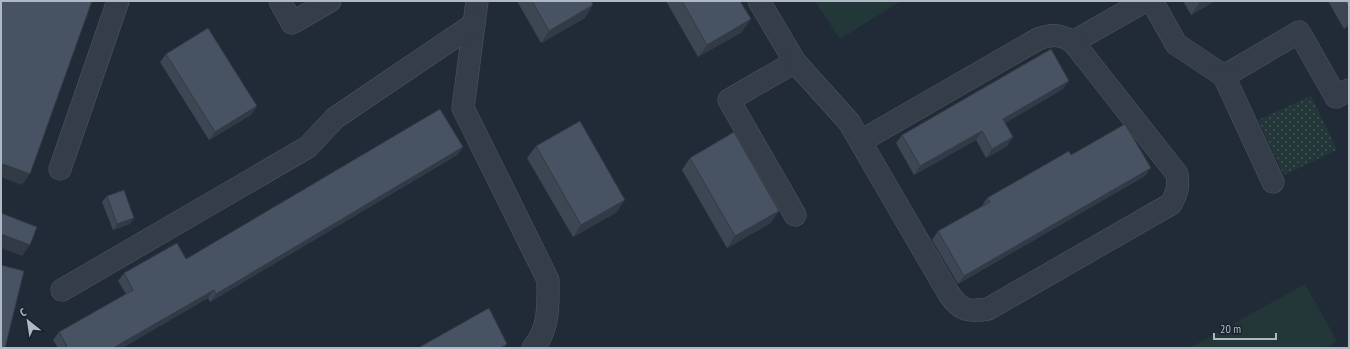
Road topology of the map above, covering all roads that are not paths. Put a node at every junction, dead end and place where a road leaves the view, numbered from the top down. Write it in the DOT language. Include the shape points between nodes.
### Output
graph roads {
  1 [pos="118,1"];
  2 [pos="280,1"];
  3 [pos="330,1"];
  4 [pos="477,1"];
  5 [pos="759,1"];
  6 [pos="1145,1"];
  7 [pos="1152,1"];
  8 [pos="474,24"];
  9 [pos="1073,42"];
  10 [pos="794,62"];
  11 [pos="1224,76"];
  12 [pos="1349,90"];
  13 [pos="861,141"];
  14 [pos="60,169"];
  15 [pos="1274,182"];
  16 [pos="795,215"];
  17 [pos="62,290"];
  18 [pos="544,329"];
  19 [pos="533,348"];
  20 [pos="555,348"];
  1 -- 14 [label="lane"];
  2 -- 3 [label="lane" via="292,23"];
  4 -- 8 [label="lane"];
  5 -- 10 [label="lane"];
  6 -- 9 [label="lane"];
  7 -- 11 [label="lane" via="1176,44"];
  8 -- 17 [label="lane" via="335,118 308,147"];
  8 -- 18 [label="lane" via="463,108 548,280 548,311"];
  9 -- 13 [label="lane" via="1063,36 1051,35 1038,39"];
  9 -- 13 [label="lane" via="1177,174 1177,193 1171,204 988,309 971,312 958,306"];
  10 -- 13 [label="lane" via="840,110"];
  10 -- 16 [label="lane" via="728,100"];
  11 -- 12 [label="lane" via="1299,32 1336,97"];
  11 -- 15 [label="lane"];
  18 -- 19 [label="lane"];
  18 -- 20 [label="lane"];
}
